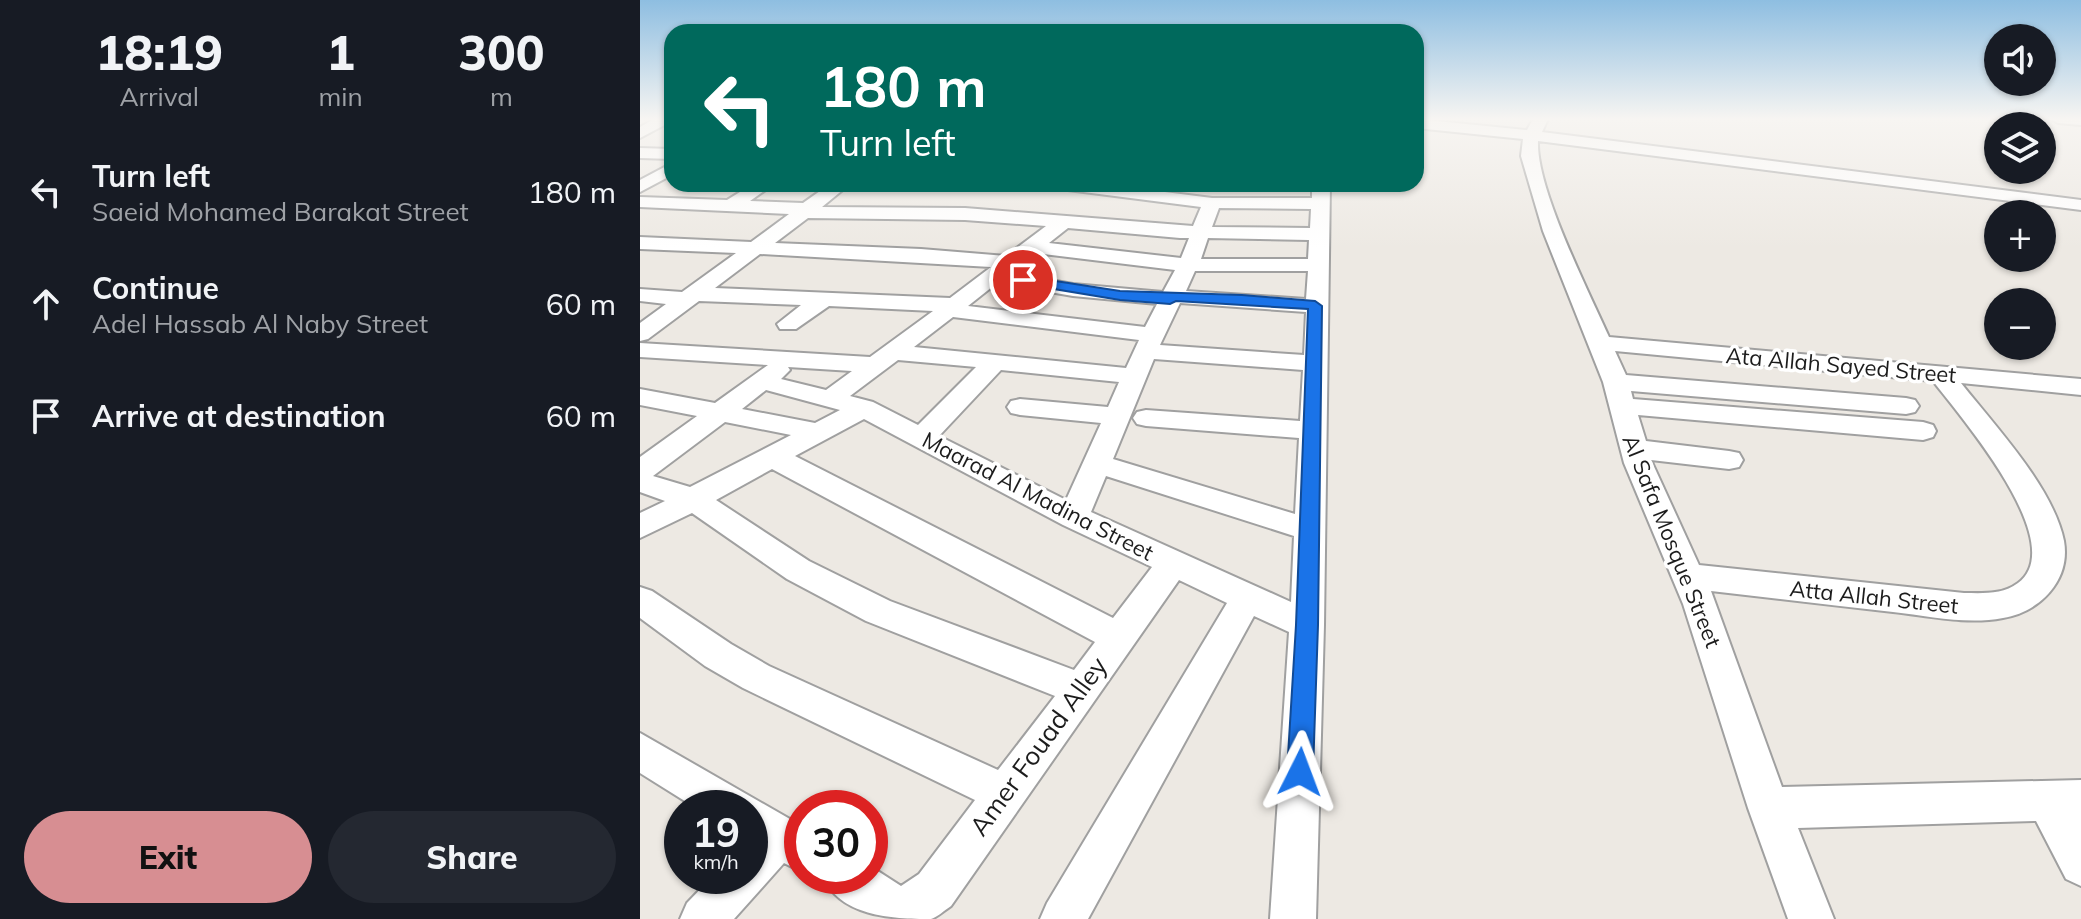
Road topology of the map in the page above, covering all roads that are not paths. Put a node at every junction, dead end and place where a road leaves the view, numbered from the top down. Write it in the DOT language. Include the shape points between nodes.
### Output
graph roads {
  1 [pos="1531,162"];
  2 [pos="1778,162"];
  3 [pos="664,172"];
  4 [pos="643,183"];
  5 [pos="752,192"];
  6 [pos="830,192"];
  7 [pos="1172,192"];
  8 [pos="1218,197"];
  9 [pos="640,202"];
  10 [pos="2081,205"];
  11 [pos="730,206"];
  12 [pos="1320,207"];
  13 [pos="806,210"];
  14 [pos="1067,220"];
  15 [pos="1199,233"];
  16 [pos="640,243"];
  17 [pos="1031,247"];
  18 [pos="758,249"];
  19 [pos="1188,265"];
  20 [pos="1317,265"];
  21 [pos="1002,269"];
  22 [pos="640,295"];
  23 [pos="692,296"];
  24 [pos="826,298"];
  25 [pos="1171,298"];
  26 [pos="1315,306"];
  27 [pos="951,308"];
  28 [pos="788,324"];
  29 [pos="640,334"];
  30 [pos="1149,343"];
  31 [pos="1602,343"];
  32 [pos="640,350"];
  33 [pos="795,358"];
  34 [pos="884,358"];
  35 [pos="995,362"];
  36 [pos="1313,363"];
  37 [pos="1941,374"];
  38 [pos="1135,376"];
  39 [pos="763,382"];
  40 [pos="2081,387"];
  41 [pos="1619,394"];
  42 [pos="640,397"];
  43 [pos="832,398"];
  44 [pos="1906,406"];
  45 [pos="1020,407"];
  46 [pos="864,408"];
  47 [pos="722,411"];
  48 [pos="1118,416"];
  49 [pos="1146,418"];
  50 [pos="1311,430"];
  51 [pos="1923,431"];
  52 [pos="819,432"];
  53 [pos="921,438"];
  54 [pos="1633,449"];
  55 [pos="773,457"];
  56 [pos="1729,460"];
  57 [pos="1098,464"];
  58 [pos="640,471"];
  59 [pos="640,482"];
  60 [pos="693,499"];
  61 [pos="1074,517"];
  62 [pos="640,527"];
  63 [pos="1310,530"];
  64 [pos="1173,563"];
  65 [pos="1688,576"];
  66 [pos="1247,598"];
  67 [pos="640,600"];
  68 [pos="1307,625"];
  69 [pos="1118,637"];
  70 [pos="1080,689"];
  71 [pos="640,751"];
  72 [pos="704,790"];
  73 [pos="1004,793"];
  74 [pos="2064,801"];
  75 [pos="1769,808"];
  76 [pos="2081,864"];
  77 [pos="726,894"];
  78 [pos="870,894"];
  79 [pos="903,917"];
  80 [pos="703,919"];
  81 [pos="1063,919"];
  82 [pos="1293,919"];
  83 [pos="1811,919"];
  1 -- 31 [label="street, Al Safa Mosque Street" via="1553,231"];
  2 -- 10 [label="street"];
  3 -- 4 [label="street"];
  5 -- 11 [label="street"];
  6 -- 13 [label="street"];
  7 -- 8 [label="street"];
  8 -- 12 [label="street"];
  8 -- 15 [label="street"];
  9 -- 11 [label="street"];
  11 -- 13 [label="street"];
  12 -- 15 [label="street"];
  12 -- 20 [label="street"];
  13 -- 14 [label="street"];
  13 -- 18 [label="street"];
  14 -- 15 [label="street"];
  14 -- 17 [label="street"];
  15 -- 19 [label="street"];
  16 -- 18 [label="street"];
  17 -- 19 [label="street"];
  17 -- 21 [label="street"];
  18 -- 21 [label="street" via="921,255"];
  18 -- 23 [label="street"];
  19 -- 20 [label="street"];
  19 -- 25 [label="street"];
  20 -- 26 [label="street"];
  21 -- 25 [label="street" via="1073,290"];
  21 -- 27 [label="street"];
  22 -- 23 [label="street"];
  23 -- 24 [label="street"];
  23 -- 29 [label="street"];
  24 -- 27 [label="street"];
  24 -- 28 [label="street"];
  25 -- 26 [label="street"];
  25 -- 30 [label="street"];
  26 -- 36 [label="street"];
  27 -- 30 [label="street"];
  27 -- 34 [label="street"];
  30 -- 36 [label="street"];
  30 -- 38 [label="street"];
  31 -- 37 [label="street, Ata Allah Sayed Street"];
  31 -- 41 [label="street, Al Safa Mosque Street"];
  32 -- 33 [label="street"];
  33 -- 34 [label="street"];
  33 -- 39 [label="street"];
  34 -- 35 [label="street"];
  34 -- 43 [label="street"];
  35 -- 38 [label="street"];
  35 -- 53 [label="street"];
  36 -- 50 [label="street"];
  37 -- 40 [label="street, Ata Allah Sayed Street"];
  37 -- 65 [label="street, Atta Allah Street" via="2044,512 2057,541 2055,568 2038,590 2007,604 1964,607"];
  38 -- 48 [label="street"];
  39 -- 43 [label="street, Maarad Al Madina Street"];
  39 -- 47 [label="street"];
  41 -- 44 [label="street"];
  41 -- 51 [label="street"];
  41 -- 54 [label="street, Al Safa Mosque Street"];
  42 -- 47 [label="street"];
  43 -- 46 [label="street, Maarad Al Madina Street"];
  45 -- 48 [label="street"];
  46 -- 52 [label="street"];
  46 -- 53 [label="street, Maarad Al Madina Street"];
  47 -- 52 [label="street"];
  47 -- 58 [label="street"];
  48 -- 57 [label="street"];
  49 -- 50 [label="street"];
  50 -- 63 [label="street"];
  52 -- 55 [label="street"];
  53 -- 61 [label="street, Maarad Al Madina Street"];
  54 -- 56 [label="street"];
  54 -- 65 [label="street, Al Safa Mosque Street"];
  55 -- 60 [label="street"];
  55 -- 69 [label="street"];
  57 -- 61 [label="street"];
  57 -- 63 [label="street"];
  59 -- 60 [label="street"];
  60 -- 62 [label="street"];
  60 -- 70 [label="street" via="798,570 878,611"];
  61 -- 64 [label="street, Maarad Al Madina Street"];
  63 -- 68 [label="street"];
  64 -- 66 [label="street, Maarad Al Madina Street"];
  64 -- 69 [label="street, Amer Fouad Alley"];
  65 -- 75 [label="street, Al Safa Mosque Street"];
  66 -- 68 [label="street, Maarad Al Madina Street"];
  66 -- 81 [label="street"];
  67 -- 73 [label="street" via="756,677"];
  68 -- 82 [label="street"];
  69 -- 70 [label="street, Amer Fouad Alley"];
  70 -- 73 [label="street, Amer Fouad Alley"];
  71 -- 72 [label="street"];
  73 -- 79 [label="street, Amer Fouad Alley" via="935,890"];
  74 -- 75 [label="street"];
  74 -- 76 [label="street"];
  75 -- 83 [label="street, Al Safa Mosque Street"];
  77 -- 80 [label="street"];
  78 -- 79 [label="street"];
}
